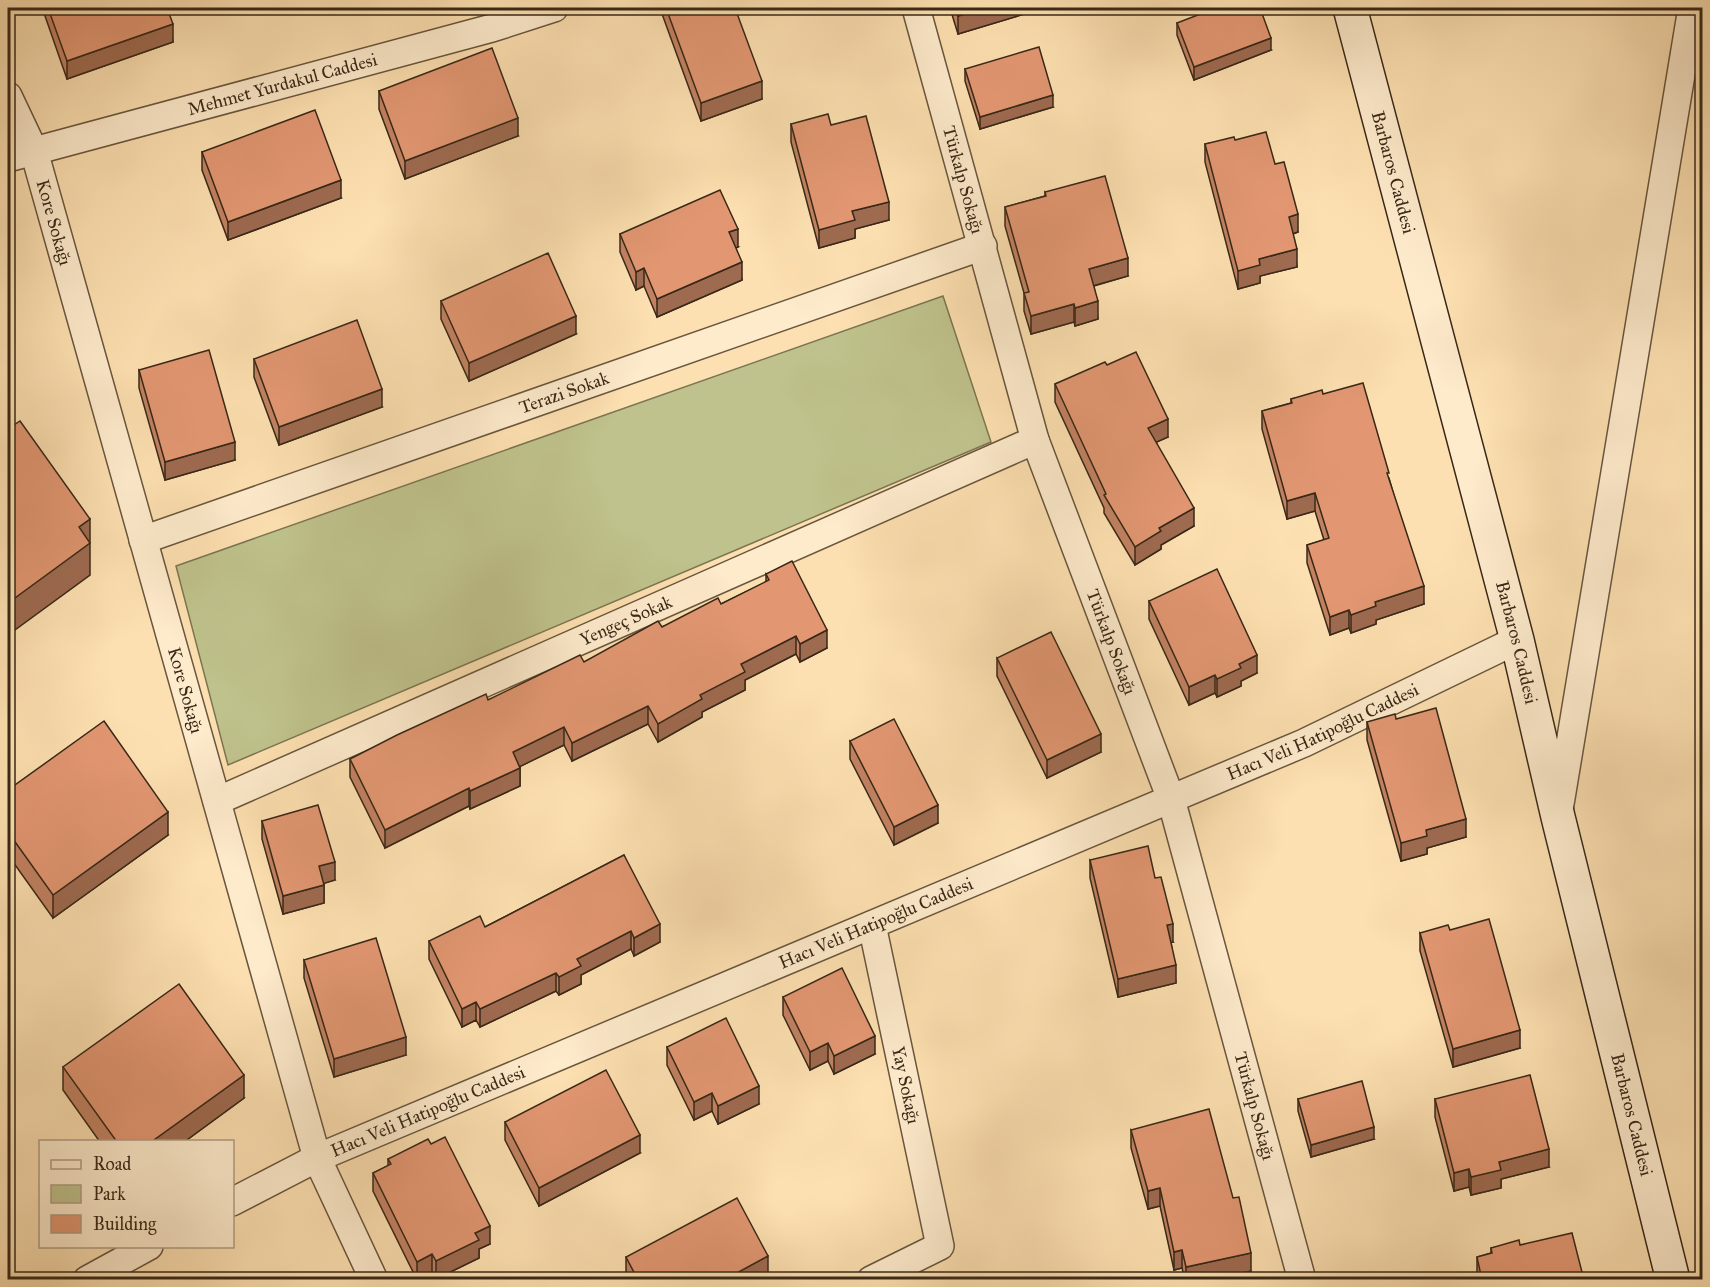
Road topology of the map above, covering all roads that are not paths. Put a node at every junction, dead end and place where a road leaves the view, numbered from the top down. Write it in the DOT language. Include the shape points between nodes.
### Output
graph roads {
  1 [pos="554,8"];
  2 [pos="916,8"];
  3 [pos="1350,8"];
  4 [pos="1692,8"];
  5 [pos="8,96"];
  6 [pos="34,152"];
  7 [pos="8,159"];
  8 [pos="983,246"];
  9 [pos="1035,440"];
  10 [pos="143,540"];
  11 [pos="1517,640"];
  12 [pos="1171,799"];
  13 [pos="217,801"];
  14 [pos="1558,817"];
  15 [pos="872,925"];
  16 [pos="317,1158"];
  17 [pos="234,1202"];
  18 [pos="145,1248"];
  19 [pos="87,1280"];
  20 [pos="374,1280"];
  21 [pos="871,1280"];
  22 [pos="1302,1280"];
  23 [pos="1673,1280"];
  1 -- 6 [label="street, Mehmet Yurdakul Caddesi"];
  2 -- 8 [label="street, Türkalp Sokağı"];
  3 -- 11 [label="street, Barbaros Caddesi"];
  4 -- 14 [label="street"];
  5 -- 6 [label="street, Kore Sokağı"];
  6 -- 7 [label="street, Mehmet Yurdakul Caddesi"];
  6 -- 10 [label="street, Kore Sokağı"];
  8 -- 9 [label="street, Türkalp Sokağı"];
  8 -- 10 [label="street, Terazi Sokak"];
  9 -- 12 [label="street, Türkalp Sokağı"];
  9 -- 13 [label="street, Yengeç Sokak"];
  10 -- 13 [label="street, Kore Sokağı"];
  11 -- 12 [label="street, Hacı Veli Hatipoğlu Caddesi" via="1304,742"];
  11 -- 14 [label="street, Barbaros Caddesi"];
  12 -- 15 [label="street, Hacı Veli Hatipoğlu Caddesi"];
  12 -- 22 [label="street, Türkalp Sokağı"];
  13 -- 16 [label="street, Kore Sokağı"];
  14 -- 23 [label="street, Barbaros Caddesi"];
  15 -- 16 [label="street, Hacı Veli Hatipoğlu Caddesi"];
  15 -- 21 [label="street, Yay Sokağı" via="940,1246"];
  16 -- 17 [label="street, Hacı Veli Hatipoğlu Caddesi"];
  16 -- 20 [label="street, Kore Sokağı"];
  18 -- 19 [label="street"];
}
